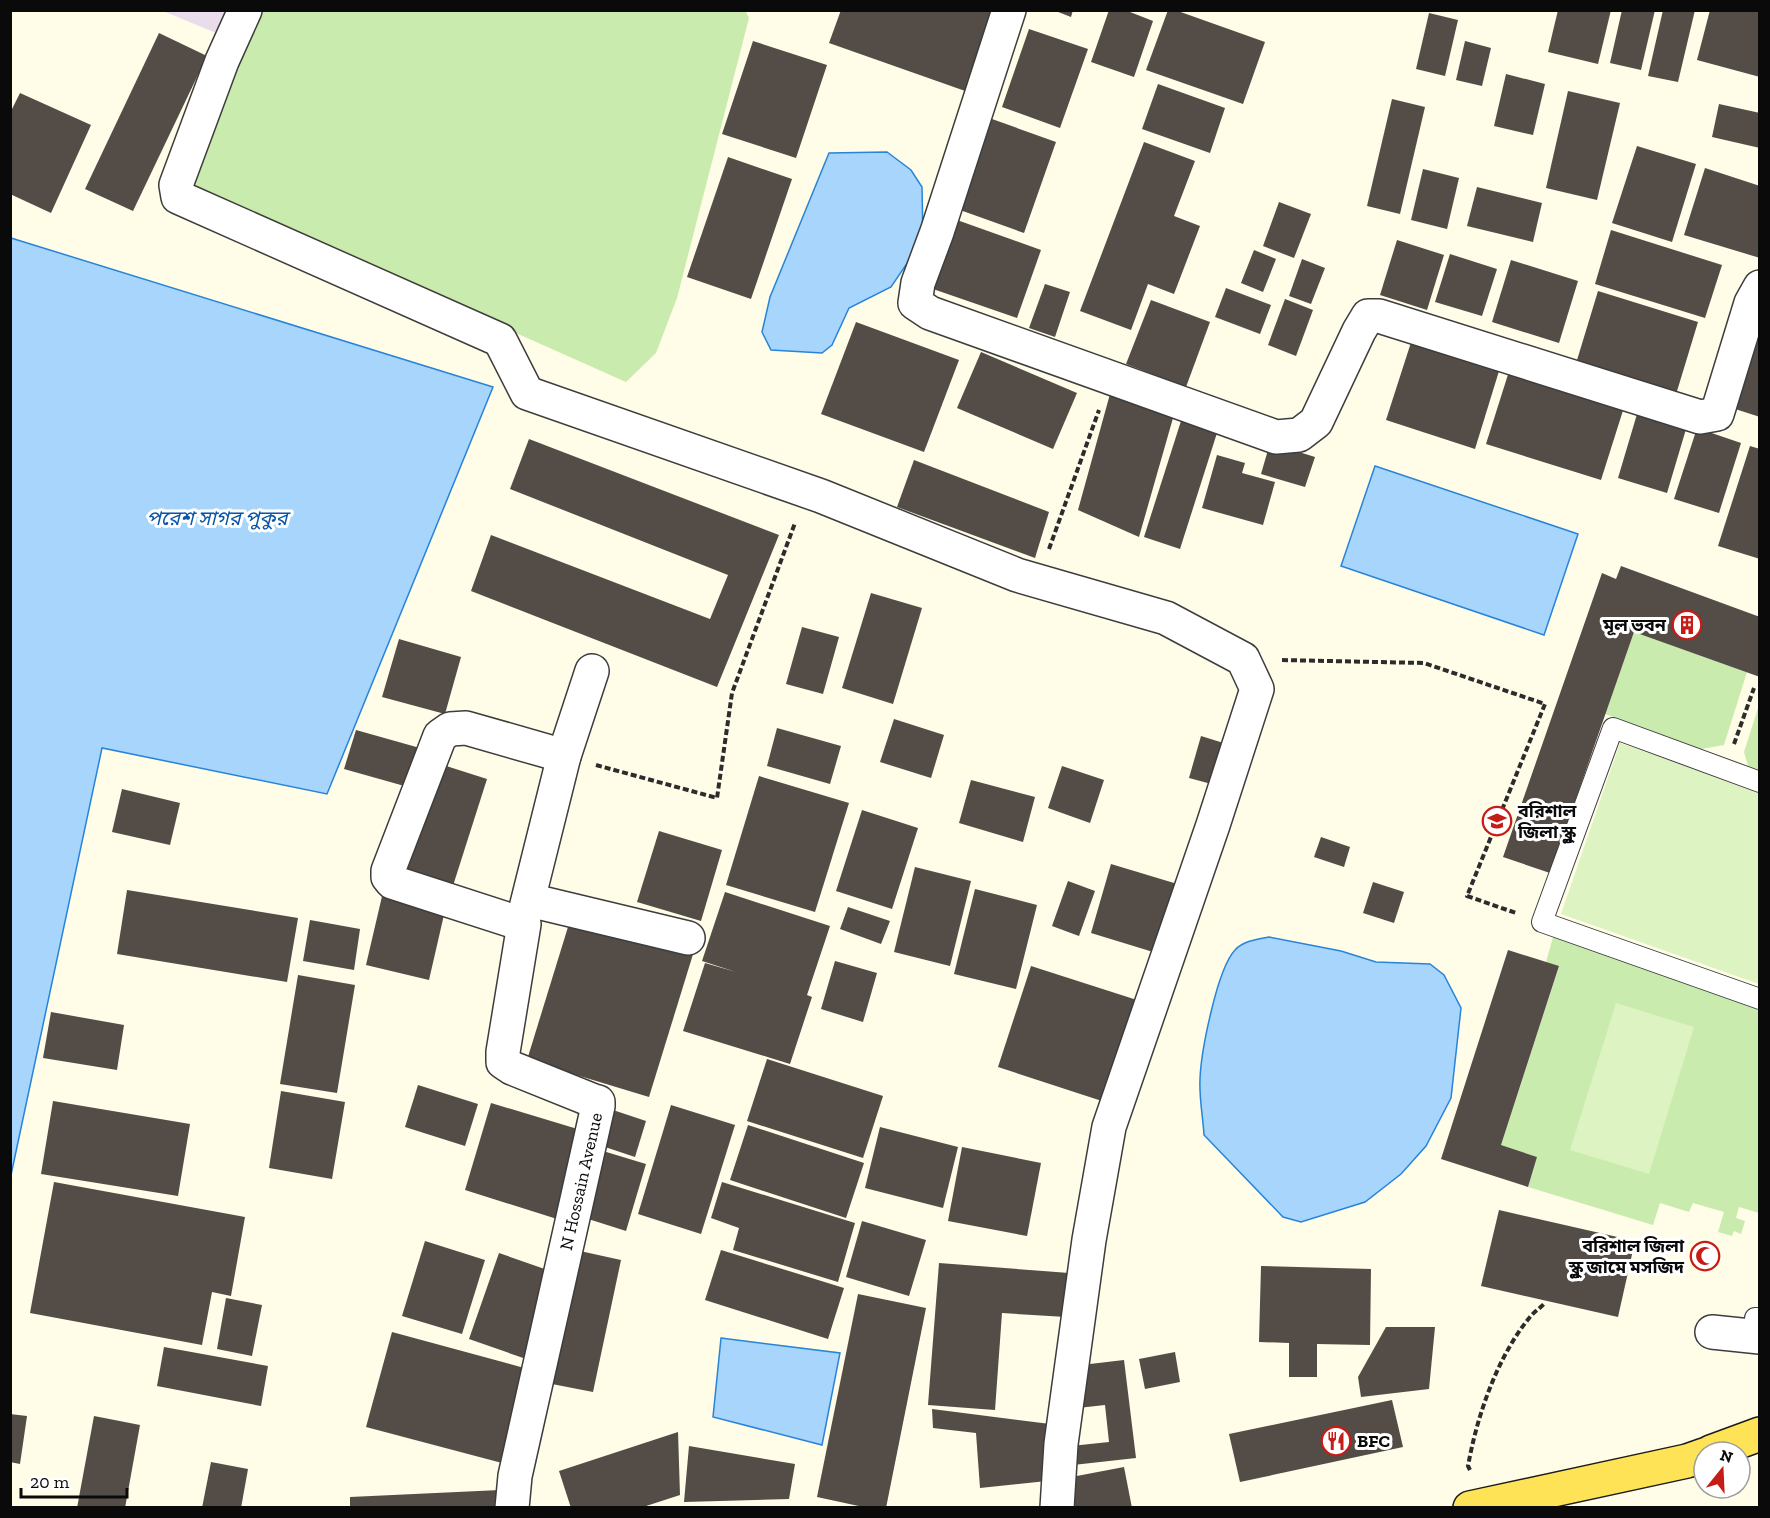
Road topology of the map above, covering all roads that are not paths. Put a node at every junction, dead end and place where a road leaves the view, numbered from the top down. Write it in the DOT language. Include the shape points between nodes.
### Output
graph roads {
  1 [pos="245,10"];
  2 [pos="1009,10"];
  3 [pos="1760,287"];
  4 [pos="592,671"];
  5 [pos="564,756"];
  6 [pos="1760,783"];
  7 [pos="526,912"];
  8 [pos="688,938"];
  9 [pos="1760,999"];
  10 [pos="1758,1324"];
  11 [pos="1712,1332"];
  12 [pos="1760,1434"];
  13 [pos="1744,1440"];
  14 [pos="1692,1459"];
  15 [pos="513,1508"];
  16 [pos="1056,1508"];
  17 [pos="1470,1508"];
  1 -- 16 [label="street" via="176,185 178,197 500,340 527,393 806,491 1017,575 1166,618 1244,659 1257,689 1109,1127 1089,1240"];
  2 -- 3 [label="street" via="918,283 915,303 930,313 1276,437 1299,435 1316,422 1368,316 1379,316 1700,417 1717,414 1751,303"];
  4 -- 5 [label="street, N Hossain Avenue"];
  5 -- 7 [label="street, N Hossain Avenue"];
  5 -- 7 [label="street" via="466,728 450,729 440,736 388,871 392,882"];
  6 -- 9 [label="lane" via="1613,728 1542,922"];
  7 -- 8 [label="street"];
  7 -- 15 [label="street, N Hossain Avenue" via="503,1062 598,1102 598,1106 515,1476"];
  10 -- 11 [label="street"];
  12 -- 13 [label="main road"];
  14 -- 17 [label="main road"];
}
